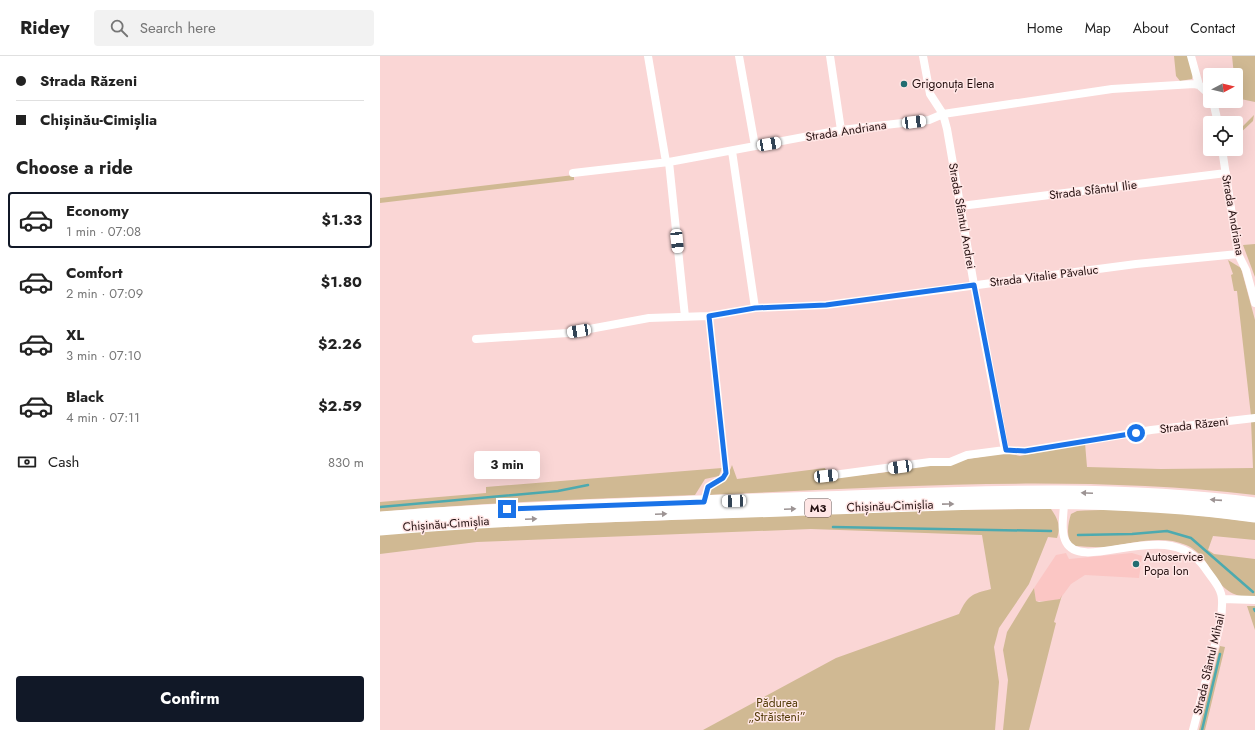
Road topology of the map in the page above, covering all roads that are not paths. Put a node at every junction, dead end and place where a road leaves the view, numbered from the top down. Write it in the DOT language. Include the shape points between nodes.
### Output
graph roads {
  1 [pos="648,56"];
  2 [pos="739,56"];
  3 [pos="830,56"];
  4 [pos="923,56"];
  5 [pos="1191,56"];
  6 [pos="1199,85"];
  7 [pos="1203,88"];
  8 [pos="943,114"];
  9 [pos="841,130"];
  10 [pos="755,146"];
  11 [pos="732,151"];
  12 [pos="1223,156"];
  13 [pos="668,162"];
  14 [pos="573,173"];
  15 [pos="1226,173"];
  16 [pos="961,206"];
  17 [pos="1238,254"];
  18 [pos="974,285"];
  19 [pos="1255,303"];
  20 [pos="755,308"];
  21 [pos="709,316"];
  22 [pos="685,317"];
  23 [pos="476,339"];
  24 [pos="1255,418"];
  25 [pos="1006,450"];
  26 [pos="826,476"];
  27 [pos="704,502"];
  28 [pos="1064,502"];
  29 [pos="1255,504"];
  30 [pos="1255,516"];
  31 [pos="380,518"];
  32 [pos="380,529"];
  33 [pos="1222,599"];
  34 [pos="1255,600"];
  35 [pos="1193,730"];
  1 -- 13 [label="street"];
  2 -- 10 [label="street"];
  3 -- 9 [label="street"];
  4 -- 8 [label="street, Strada Sfântul Andrei" via="930,94"];
  5 -- 6 [label="street"];
  6 -- 7 [label="street"];
  6 -- 8 [label="street, Strada Andriana" via="1174,84 1112,89"];
  8 -- 9 [label="street, Strada Andriana" via="929,120"];
  8 -- 16 [label="street, Strada Sfântul Andrei"];
  9 -- 10 [label="street, Strada Andriana"];
  10 -- 11 [label="street, Strada Andriana"];
  11 -- 13 [label="street, Strada Andriana"];
  11 -- 20 [label="street"];
  12 -- 15 [label="street, Strada Andriana"];
  13 -- 14 [label="street, Strada Andriana"];
  13 -- 22 [label="street"];
  15 -- 16 [label="street, Strada Sfântul Ilie"];
  15 -- 17 [label="street, Strada Andriana"];
  16 -- 18 [label="street, Strada Sfântul Andrei"];
  17 -- 18 [label="street, Strada Vitalie Păvaluc"];
  17 -- 19 [label="street, Strada Andriana" via="1246,270"];
  18 -- 20 [label="street, Strada Vitalie Păvaluc" via="826,305"];
  18 -- 25 [label="street, Strada Sfântul Andrei"];
  20 -- 21 [label="street, Strada Vitalie Păvaluc"];
  21 -- 22 [label="street, Strada Vitalie Păvaluc"];
  21 -- 27 [label="street" via="726,473 723,478 708,487"];
  22 -- 23 [label="street, Strada Vitalie Păvaluc" via="649,318 568,333"];
  24 -- 25 [label="street, Strada Răzeni" via="1151,430 1025,451"];
  25 -- 26 [label="street, Strada Răzeni" via="967,455 950,462 930,462"];
  29 -- 27 [label="highway, Chișinău-Cimișlia / M3, one-way" via="1142,494 1061,492 948,493"];
  27 -- 31 [label="highway, Chișinău-Cimișlia / M3" via="528,508"];
  28 -- 30 [label="highway, Chișinău-Cimișlia / M3" via="1176,508"];
  32 -- 28 [label="highway, Chișinău-Cimișlia / M3, one-way" via="595,516"];
  28 -- 33 [label="street, Strada Sfântul Mihail" via="1064,536 1072,548 1078,551 1098,552 1153,543 1180,548 1200,560 1216,584"];
  33 -- 34 [label="street, Strada Sfântul Mihail"];
  33 -- 35 [label="street, Strada Sfântul Mihail" via="1220,627"];
}
